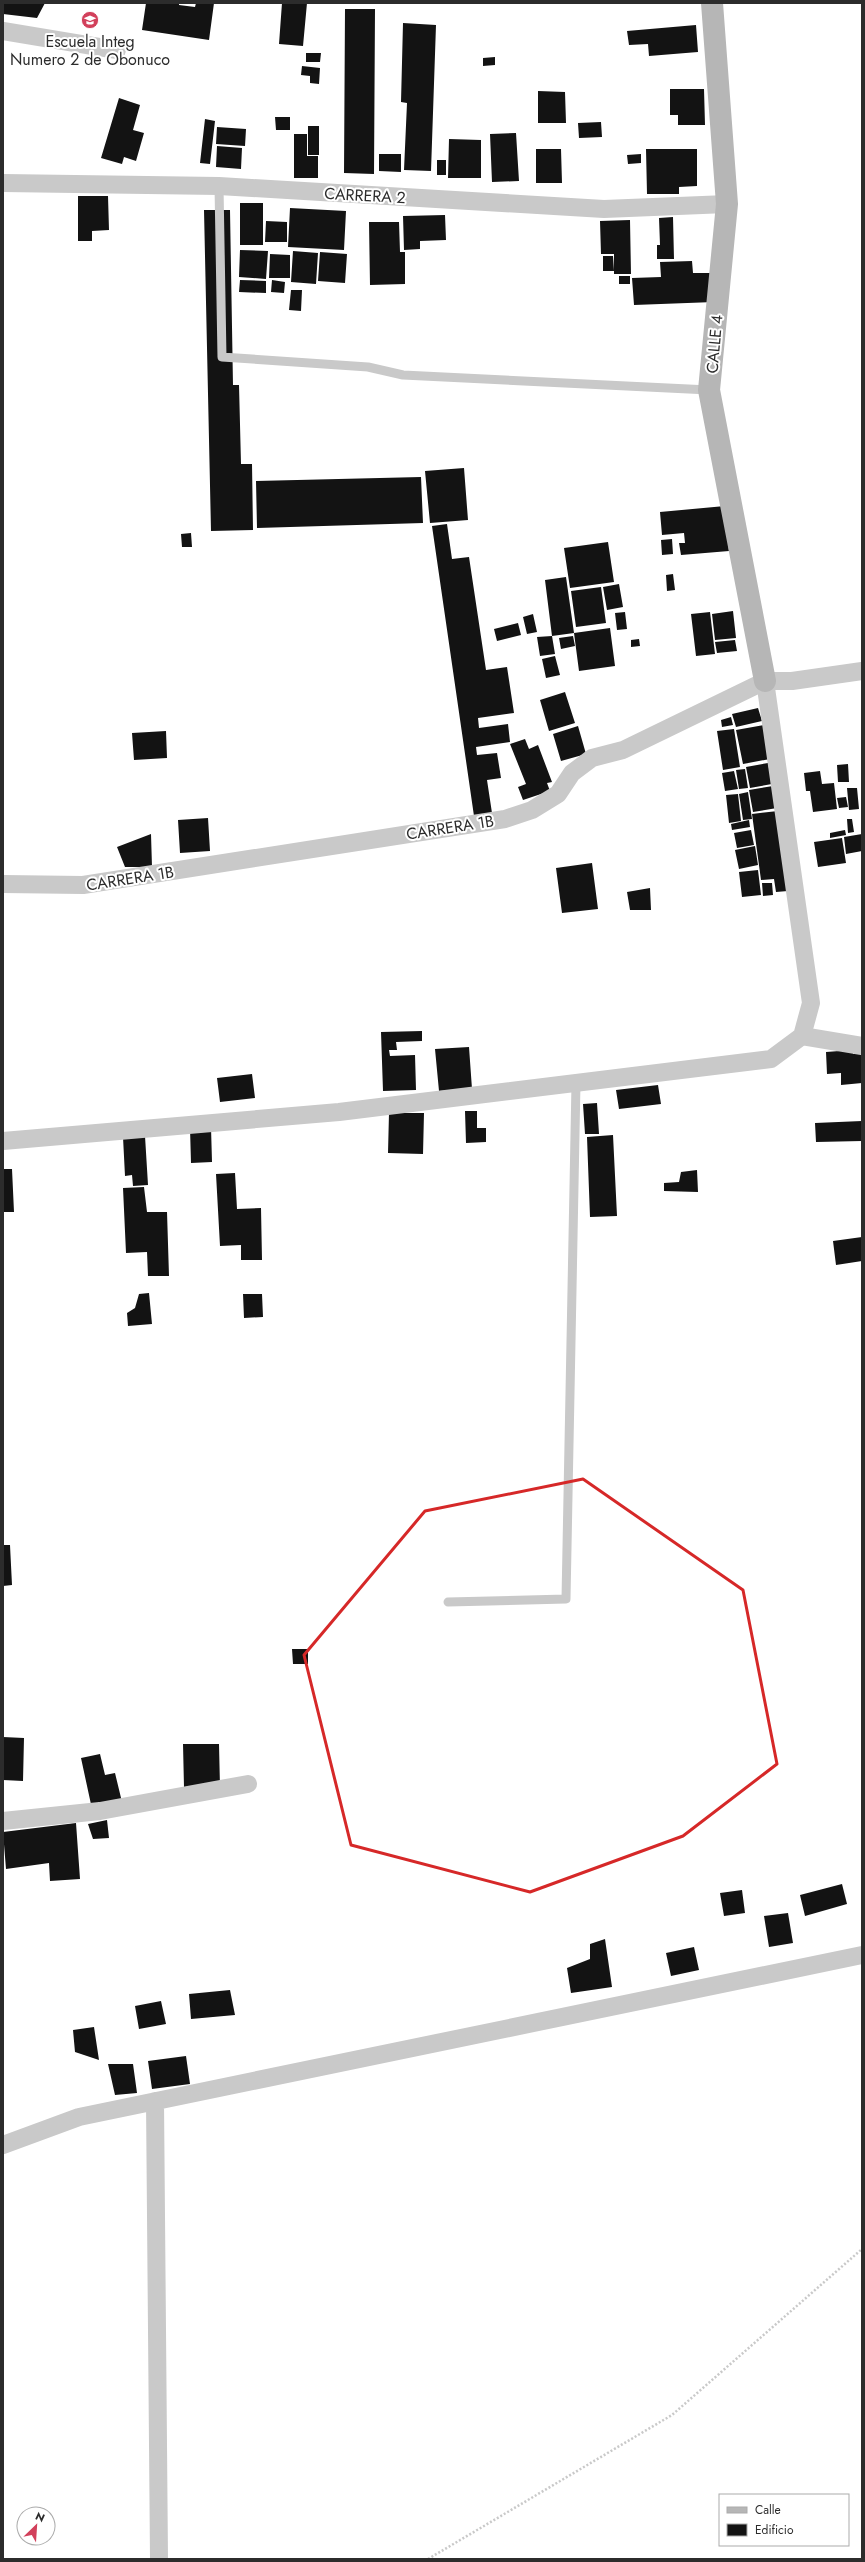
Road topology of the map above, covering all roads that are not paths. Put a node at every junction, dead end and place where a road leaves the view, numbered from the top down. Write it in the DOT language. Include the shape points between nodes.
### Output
graph roads {
  1 [pos="712,3"];
  2 [pos="3,31"];
  3 [pos="117,50"];
  4 [pos="3,183"];
  5 [pos="219,186"];
  6 [pos="727,204"];
  7 [pos="709,390"];
  8 [pos="862,671"];
  9 [pos="765,681"];
  10 [pos="3,884"];
  11 [pos="802,1036"];
  12 [pos="862,1046"];
  13 [pos="576,1083"];
  14 [pos="3,1141"];
  15 [pos="448,1602"];
  16 [pos="248,1784"];
  17 [pos="3,1821"];
  18 [pos="862,1955"];
  19 [pos="155,2101"];
  20 [pos="3,2145"];
  21 [pos="159,2559"];
  1 -- 6 [label="street, CALLE 4"];
  2 -- 3 [label="street"];
  4 -- 5 [label="street, CARRERA 2"];
  5 -- 6 [label="street, CARRERA 2" via="604,209"];
  5 -- 7 [label="lane" via="222,357 368,367 403,375"];
  6 -- 7 [label="street, CALLE 4"];
  7 -- 9 [label="street, CALLE 4"];
  8 -- 9 [label="street, CARRERA 1B" via="792,681"];
  9 -- 10 [label="street, CARRERA 1B" via="623,750 592,758 572,773 558,794 532,810 505,819 83,885"];
  9 -- 11 [label="street" via="811,1003"];
  11 -- 12 [label="street"];
  11 -- 13 [label="street" via="771,1059"];
  13 -- 14 [label="street" via="339,1112"];
  13 -- 15 [label="lane" via="566,1599"];
  16 -- 17 [label="street" via="100,1811"];
  18 -- 19 [label="street"];
  19 -- 20 [label="street" via="79,2117"];
  19 -- 21 [label="street"];
}
